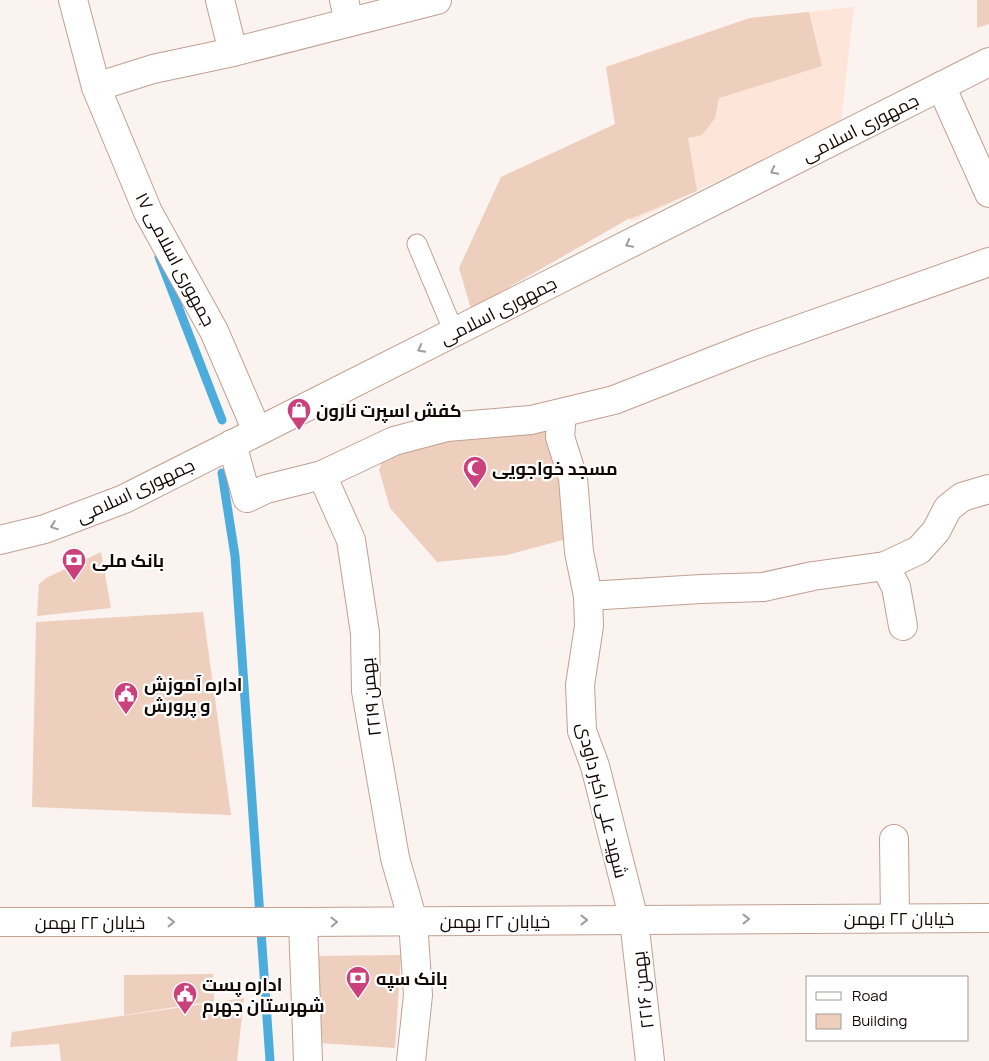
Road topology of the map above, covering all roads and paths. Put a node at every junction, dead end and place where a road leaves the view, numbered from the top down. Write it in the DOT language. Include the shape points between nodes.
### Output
graph roads {
  1 [pos="72,0"];
  2 [pos="220,0"];
  3 [pos="437,0"];
  4 [pos="347,11"];
  5 [pos="233,52"];
  6 [pos="989,62"];
  7 [pos="941,86"];
  8 [pos="96,87"];
  9 [pos="989,193"];
  10 [pos="417,244"];
  11 [pos="989,262"];
  12 [pos="454,332"];
  13 [pos="562,413"];
  14 [pos="257,431"];
  15 [pos="232,444"];
  16 [pos="322,475"];
  17 [pos="989,489"];
  18 [pos="0,540"];
  19 [pos="885,566"];
  20 [pos="588,596"];
  21 [pos="903,626"];
  22 [pos="894,838"];
  23 [pos="895,918"];
  24 [pos="989,918"];
  25 [pos="634,920"];
  26 [pos="413,921"];
  27 [pos="0,922"];
  28 [pos="303,922"];
  29 [pos="308,1061"];
  30 [pos="411,1061"];
  31 [pos="650,1061"];
  1 -- 8 [label="street, جمهوری اسلامی ۱۷"];
  2 -- 5 [label="street"];
  3 -- 4 [label="street"];
  4 -- 5 [label="street"];
  5 -- 8 [label="street" via="153,69"];
  6 -- 7 [label="street, جمهوری اسلامی"];
  7 -- 9 [label="street"];
  7 -- 12 [label="street, جمهوری اسلامی, one-way"];
  8 -- 14 [label="street, جمهوری اسلامی ۱۷" via="148,212 214,331"];
  10 -- 12 [label="lane"];
  11 -- 13 [label="street" via="749,347 614,400"];
  12 -- 14 [label="street, جمهوری اسلامی, one-way"];
  13 -- 16 [label="street" via="531,420 447,427 394,441"];
  13 -- 20 [label="street, شهید علی اکبر داودی" via="560,437 574,478 579,552"];
  14 -- 15 [label="street, جمهوری اسلامی"];
  15 -- 16 [label="street" via="247,498 266,489"];
  15 -- 18 [label="street, جمهوری اسلامی, one-way" via="124,499 46,529"];
  16 -- 26 [label="street, ۲۲بهمن ۱۹" via="351,540 365,633 366,691 372,730 395,858"];
  17 -- 19 [label="street" via="962,497 948,508 936,531 919,550"];
  19 -- 20 [label="street" via="763,587"];
  19 -- 21 [label="street" via="896,587"];
  20 -- 25 [label="street, شهید علی اکبر داودی" via="588,626 580,685 582,731 596,766"];
  22 -- 23 [label="street"];
  23 -- 24 [label="street, خیابان ۲۲ بهمن"];
  25 -- 23 [label="street, خیابان ۲۲ بهمن, one-way"];
  26 -- 25 [label="street, خیابان ۲۲ بهمن, one-way"];
  25 -- 31 [label="street, ۲۲بهمن ۱۶"];
  28 -- 26 [label="street, خیابان ۲۲ بهمن, one-way"];
  26 -- 30 [label="street, ۲۲بهمن ۱۹" via="418,995"];
  27 -- 28 [label="street, خیابان ۲۲ بهمن, one-way"];
  28 -- 29 [label="street"];
}
